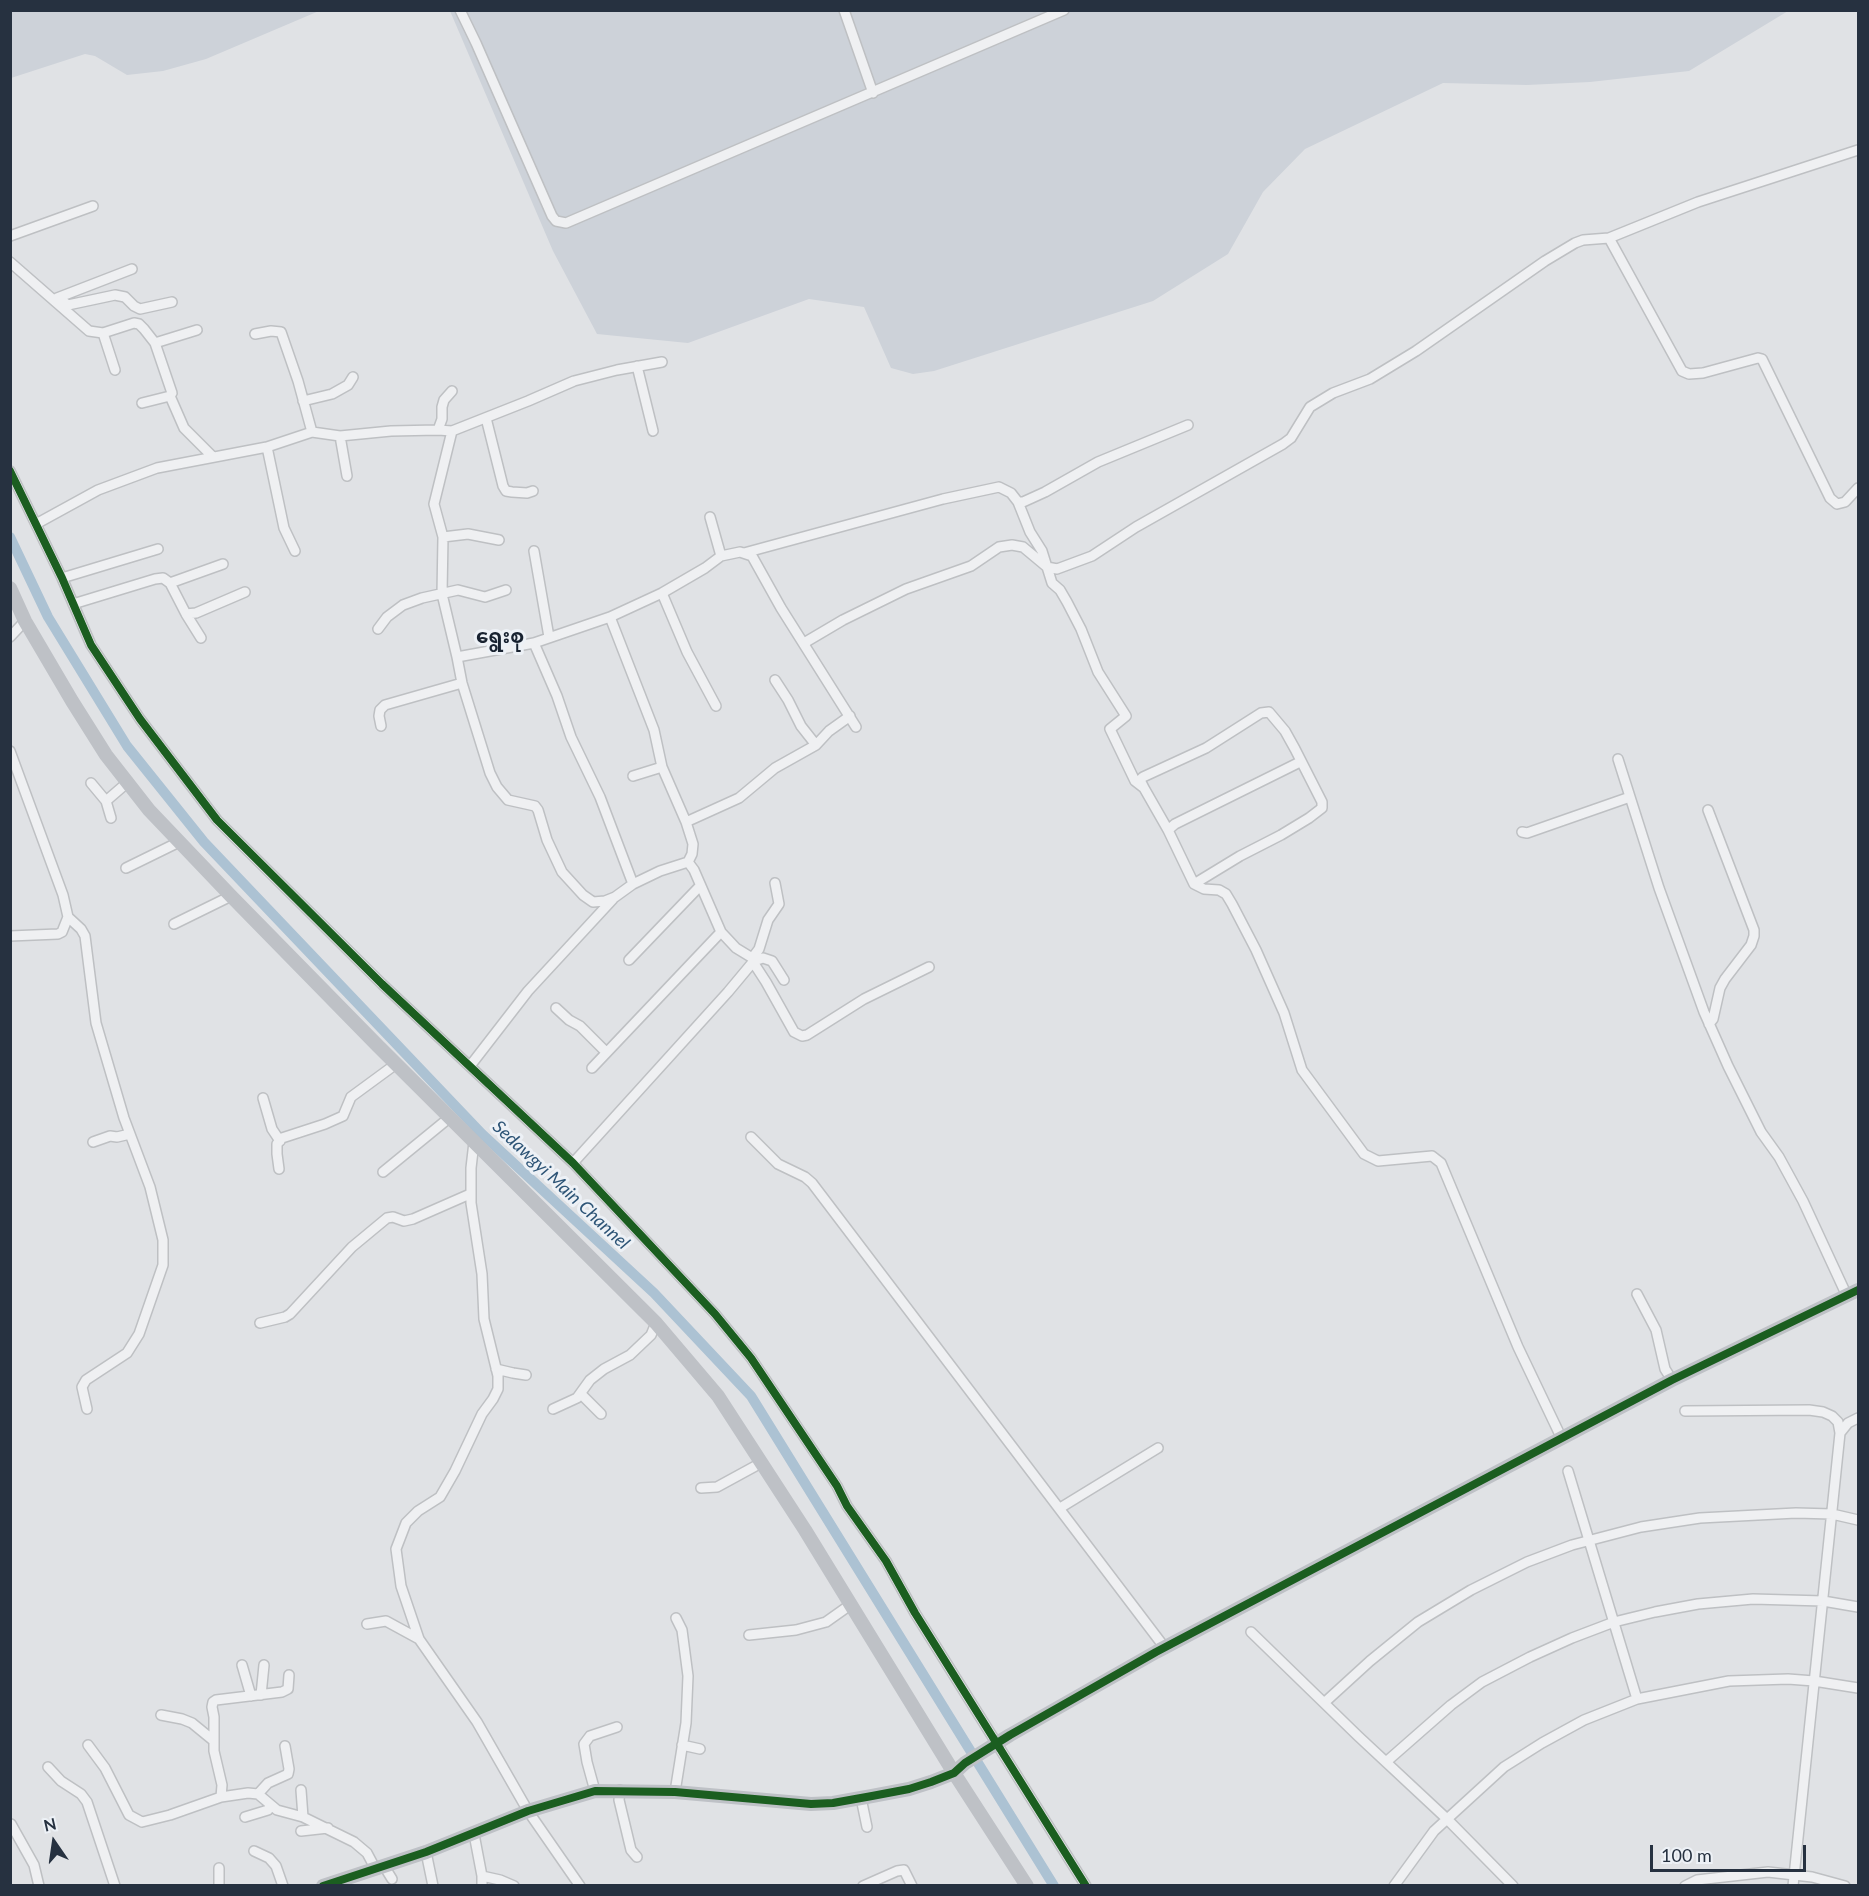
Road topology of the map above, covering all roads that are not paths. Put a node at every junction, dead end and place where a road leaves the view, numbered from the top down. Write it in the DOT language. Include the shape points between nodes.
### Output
graph roads {
  1 [pos="460,10"];
  2 [pos="844,10"];
  3 [pos="1064,10"];
  4 [pos="873,93"];
  5 [pos="1858,150"];
  6 [pos="93,206"];
  7 [pos="10,236"];
  8 [pos="1609,238"];
  9 [pos="10,262"];
  10 [pos="132,269"];
  11 [pos="46,291"];
  12 [pos="57,298"];
  13 [pos="172,302"];
  14 [pos="198,330"];
  15 [pos="104,333"];
  16 [pos="255,334"];
  17 [pos="155,343"];
  18 [pos="662,362"];
  19 [pos="637,366"];
  20 [pos="115,370"];
  21 [pos="353,377"];
  22 [pos="452,391"];
  23 [pos="170,396"];
  24 [pos="303,401"];
  25 [pos="141,403"];
  26 [pos="486,418"];
  27 [pos="1188,425"];
  28 [pos="438,430"];
  29 [pos="452,431"];
  30 [pos="653,431"];
  31 [pos="312,432"];
  32 [pos="340,436"];
  33 [pos="267,447"];
  34 [pos="212,456"];
  35 [pos="10,471"];
  36 [pos="347,476"];
  37 [pos="1858,488"];
  38 [pos="533,491"];
  39 [pos="1018,502"];
  40 [pos="710,517"];
  41 [pos="36,524"];
  42 [pos="443,537"];
  43 [pos="499,540"];
  44 [pos="158,549"];
  45 [pos="295,551"];
  46 [pos="534,551"];
  47 [pos="744,553"];
  48 [pos="721,556"];
  49 [pos="223,564"];
  50 [pos="1047,567"];
  51 [pos="62,578"];
  52 [pos="170,583"];
  53 [pos="10,588"];
  54 [pos="506,590"];
  55 [pos="245,592"];
  56 [pos="662,593"];
  57 [pos="442,594"];
  58 [pos="73,604"];
  59 [pos="186,614"];
  60 [pos="610,617"];
  61 [pos="25,621"];
  62 [pos="378,629"];
  63 [pos="10,637"];
  64 [pos="549,637"];
  65 [pos="201,638"];
  66 [pos="534,642"];
  67 [pos="804,643"];
  68 [pos="457,657"];
  69 [pos="775,680"];
  70 [pos="462,683"];
  71 [pos="716,706"];
  72 [pos="850,716"];
  73 [pos="381,726"];
  74 [pos="856,727"];
  75 [pos="816,745"];
  76 [pos="10,751"];
  77 [pos="1618,759"];
  78 [pos="1300,762"];
  79 [pos="662,767"];
  80 [pos="633,776"];
  81 [pos="91,783"];
  82 [pos="128,783"];
  83 [pos="1144,788"];
  84 [pos="1630,797"];
  85 [pos="106,801"];
  86 [pos="1708,810"];
  87 [pos="111,818"];
  88 [pos="687,822"];
  89 [pos="1168,830"];
  90 [pos="1522,832"];
  91 [pos="179,842"];
  92 [pos="688,862"];
  93 [pos="126,868"];
  94 [pos="775,882"];
  95 [pos="633,884"];
  96 [pos="1194,884"];
  97 [pos="700,886"];
  98 [pos="231,896"];
  99 [pos="615,897"];
  100 [pos="68,917"];
  101 [pos="174,924"];
  102 [pos="721,932"];
  103 [pos="10,936"];
  104 [pos="629,960"];
  105 [pos="753,960"];
  106 [pos="929,967"];
  107 [pos="784,980"];
  108 [pos="556,1008"];
  109 [pos="1709,1024"];
  110 [pos="606,1052"];
  111 [pos="396,1064"];
  112 [pos="470,1066"];
  113 [pos="592,1068"];
  114 [pos="262,1098"];
  115 [pos="449,1118"];
  116 [pos="130,1134"];
  117 [pos="751,1137"];
  118 [pos="280,1141"];
  119 [pos="93,1142"];
  120 [pos="474,1142"];
  121 [pos="573,1163"];
  122 [pos="279,1168"];
  123 [pos="383,1172"];
  124 [pos="470,1194"];
  125 [pos="1853,1293"];
  126 [pos="1637,1294"];
  127 [pos="260,1323"];
  128 [pos="656,1323"];
  129 [pos="496,1368"];
  130 [pos="526,1375"];
  131 [pos="1672,1380"];
  132 [pos="581,1394"];
  133 [pos="87,1409"];
  134 [pos="553,1409"];
  135 [pos="1685,1411"];
  136 [pos="601,1414"];
  137 [pos="1858,1418"];
  138 [pos="1840,1433"];
  139 [pos="1561,1437"];
  140 [pos="1158,1448"];
  141 [pos="761,1463"];
  142 [pos="1568,1472"];
  143 [pos="701,1488"];
  144 [pos="1060,1508"];
  145 [pos="1832,1514"];
  146 [pos="1858,1520"];
  147 [pos="1823,1601"];
  148 [pos="850,1605"];
  149 [pos="1858,1607"];
  150 [pos="676,1618"];
  151 [pos="367,1623"];
  152 [pos="1251,1632"];
  153 [pos="749,1635"];
  154 [pos="419,1639"];
  155 [pos="1165,1648"];
  156 [pos="242,1665"];
  157 [pos="264,1665"];
  158 [pos="289,1675"];
  159 [pos="1814,1681"];
  160 [pos="1858,1688"];
  161 [pos="256,1695"];
  162 [pos="1637,1699"];
  163 [pos="1324,1703"];
  164 [pos="161,1715"];
  165 [pos="617,1727"];
  166 [pos="214,1742"];
  167 [pos="88,1744"];
  168 [pos="682,1745"];
  169 [pos="993,1745"];
  170 [pos="285,1746"];
  171 [pos="700,1749"];
  172 [pos="1386,1762"];
  173 [pos="48,1767"];
  174 [pos="954,1773"];
  175 [pos="301,1790"];
  176 [pos="620,1790"];
  177 [pos="595,1791"];
  178 [pos="675,1792"];
  179 [pos="258,1794"];
  180 [pos="220,1797"];
  181 [pos="861,1798"];
  182 [pos="270,1806"];
  183 [pos="528,1811"];
  184 [pos="303,1816"];
  185 [pos="245,1817"];
  186 [pos="1447,1819"];
  187 [pos="11,1824"];
  188 [pos="867,1827"];
  189 [pos="328,1828"];
  190 [pos="301,1831"];
  191 [pos="474,1834"];
  192 [pos="254,1851"];
  193 [pos="426,1852"];
  194 [pos="636,1857"];
  195 [pos="380,1867"];
  196 [pos="219,1868"];
  197 [pos="1795,1874"];
  198 [pos="392,1879"];
  199 [pos="482,1881"];
  200 [pos="39,1886"];
  201 [pos="115,1886"];
  202 [pos="219,1886"];
  203 [pos="284,1886"];
  204 [pos="323,1886"];
  205 [pos="433,1886"];
  206 [pos="514,1886"];
  207 [pos="580,1886"];
  208 [pos="863,1886"];
  209 [pos="912,1886"];
  210 [pos="1027,1886"];
  211 [pos="1086,1886"];
  212 [pos="1394,1886"];
  213 [pos="1514,1886"];
  214 [pos="1684,1886"];
  215 [pos="1793,1886"];
  216 [pos="1845,1886"];
  1 -- 4 [label="street" via="556,221 566,223"];
  2 -- 4 [label="street"];
  3 -- 4 [label="street"];
  5 -- 8 [label="street" via="1698,202"];
  6 -- 7 [label="street"];
  8 -- 37 [label="street" via="1682,371 1703,373 1762,359 1830,498 1837,504 1845,502"];
  8 -- 50 [label="street" via="1575,243 1407,357 1310,407 1291,438 1254,462 1136,527 1092,556 1062,568"];
  9 -- 11 [label="street"];
  10 -- 12 [label="street"];
  11 -- 12 [label="street"];
  11 -- 15 [label="street" via="89,331"];
  12 -- 13 [label="street" via="68,305 121,296 140,309"];
  14 -- 17 [label="street"];
  15 -- 17 [label="street" via="134,323"];
  15 -- 20 [label="street"];
  16 -- 24 [label="street" via="281,332"];
  17 -- 23 [label="street"];
  18 -- 19 [label="street"];
  19 -- 26 [label="street" via="574,381"];
  19 -- 30 [label="street"];
  21 -- 24 [label="street" via="348,385 332,394"];
  22 -- 28 [label="street" via="444,400"];
  23 -- 25 [label="street"];
  23 -- 34 [label="street" via="184,428"];
  24 -- 31 [label="street"];
  26 -- 29 [label="street"];
  26 -- 38 [label="street" via="506,491"];
  27 -- 39 [label="street" via="1098,462 1046,492"];
  28 -- 29 [label="street"];
  28 -- 32 [label="street"];
  29 -- 42 [label="street" via="434,504"];
  31 -- 32 [label="street"];
  31 -- 33 [label="street"];
  32 -- 36 [label="street"];
  33 -- 34 [label="street"];
  33 -- 45 [label="street" via="284,528"];
  34 -- 41 [label="street" via="157,468 98,489"];
  35 -- 41 [label="street"];
  39 -- 47 [label="street" via="999,487"];
  39 -- 50 [label="street"];
  40 -- 48 [label="street"];
  41 -- 51 [label="street"];
  42 -- 43 [label="street" via="468,534"];
  42 -- 57 [label="street"];
  44 -- 51 [label="street"];
  46 -- 64 [label="street"];
  47 -- 48 [label="street"];
  47 -- 67 [label="street" via="752,556"];
  48 -- 56 [label="street"];
  49 -- 52 [label="street"];
  50 -- 67 [label="street" via="1023,548 999,547 971,566 906,589"];
  50 -- 83 [label="street" via="1052,583 1060,590 1081,629 1098,672 1126,716 1110,729 1135,781"];
  51 -- 58 [label="street"];
  52 -- 58 [label="street" via="163,578 155,579"];
  52 -- 59 [label="street"];
  53 -- 61 [label="street"];
  54 -- 57 [label="street" via="485,597 458,590"];
  55 -- 59 [label="street"];
  56 -- 60 [label="street"];
  56 -- 71 [label="street"];
  57 -- 62 [label="street" via="403,605"];
  57 -- 68 [label="street"];
  58 -- 112 [label="street" via="105,667 217,820 381,984"];
  59 -- 65 [label="street"];
  60 -- 64 [label="street"];
  60 -- 79 [label="street" via="654,730"];
  61 -- 63 [label="street"];
  61 -- 82 [label="street" via="95,737"];
  64 -- 66 [label="street"];
  66 -- 68 [label="street"];
  66 -- 95 [label="street"];
  67 -- 72 [label="street"];
  68 -- 70 [label="street"];
  69 -- 75 [label="street"];
  70 -- 73 [label="street" via="385,705 380,710"];
  70 -- 99 [label="street" via="496,787 508,800 535,806 562,872 583,895 600,903"];
  72 -- 74 [label="street"];
  72 -- 75 [label="street"];
  75 -- 88 [label="street" via="775,768 739,798"];
  76 -- 100 [label="street"];
  77 -- 84 [label="street"];
  78 -- 83 [label="street" via="1285,731 1265,712 1206,748 1143,777 1140,780"];
  78 -- 89 [label="street"];
  78 -- 96 [label="street" via="1322,808"];
  79 -- 80 [label="street"];
  79 -- 88 [label="street"];
  81 -- 85 [label="street"];
  82 -- 85 [label="street"];
  82 -- 91 [label="street"];
  83 -- 89 [label="street"];
  84 -- 90 [label="street"];
  84 -- 109 [label="street"];
  85 -- 87 [label="street"];
  86 -- 109 [label="street" via="1754,930 1751,945 1720,988"];
  88 -- 92 [label="street" via="693,844"];
  89 -- 96 [label="street"];
  91 -- 93 [label="street"];
  91 -- 98 [label="street"];
  92 -- 95 [label="street"];
  92 -- 97 [label="street"];
  94 -- 105 [label="street" via="779,904 768,920"];
  95 -- 99 [label="street"];
  96 -- 139 [label="street" via="1226,894 1284,1013 1302,1070 1364,1154 1378,1161 1432,1156 1441,1163 1518,1347"];
  97 -- 102 [label="street"];
  97 -- 104 [label="street"];
  98 -- 101 [label="street"];
  98 -- 111 [label="street"];
  99 -- 112 [label="street" via="528,991"];
  100 -- 103 [label="street" via="58,934"];
  100 -- 116 [label="street" via="85,936 96,1023"];
  102 -- 105 [label="street"];
  102 -- 110 [label="street"];
  105 -- 106 [label="street" via="794,1032 802,1036"];
  105 -- 107 [label="street" via="772,961"];
  105 -- 121 [label="street"];
  108 -- 110 [label="street"];
  109 -- 125 [label="street" via="1761,1132 1779,1157"];
  110 -- 113 [label="street"];
  111 -- 115 [label="street"];
  111 -- 118 [label="street" via="351,1097 343,1116"];
  112 -- 121 [label="street"];
  114 -- 118 [label="street" via="274,1135"];
  115 -- 120 [label="street"];
  115 -- 123 [label="street"];
  116 -- 119 [label="street"];
  116 -- 133 [label="street" via="157,1215 163,1239 163,1265 131,1349 91,1376 82,1387"];
  117 -- 144 [label="street" via="778,1164 812,1183"];
  118 -- 122 [label="street"];
  120 -- 124 [label="street"];
  120 -- 128 [label="street"];
  121 -- 169 [label="street" via="715,1314 751,1359 886,1561"];
  124 -- 127 [label="street" via="413,1219 387,1218 352,1247 290,1314"];
  124 -- 129 [label="street" via="482,1274 484,1319"];
  125 -- 131 [label="street"];
  126 -- 131 [label="street" via="1656,1330 1665,1369"];
  128 -- 132 [label="street" via="651,1335 634,1352 590,1380"];
  128 -- 141 [label="street" via="718,1396"];
  129 -- 130 [label="street"];
  129 -- 154 [label="street" via="498,1389 449,1484 440,1497 406,1523 396,1549 401,1586"];
  131 -- 139 [label="street"];
  132 -- 134 [label="street"];
  132 -- 136 [label="street"];
  135 -- 138 [label="street" via="1823,1412 1838,1422"];
  137 -- 138 [label="street"];
  138 -- 145 [label="street"];
  139 -- 155 [label="street"];
  140 -- 144 [label="street"];
  141 -- 143 [label="street" via="717,1487"];
  141 -- 148 [label="street"];
  142 -- 162 [label="street"];
  144 -- 155 [label="street"];
  145 -- 146 [label="street"];
  145 -- 147 [label="street"];
  145 -- 163 [label="street" via="1700,1518 1641,1527 1572,1545 1527,1562 1418,1622"];
  147 -- 149 [label="street"];
  147 -- 159 [label="street"];
  147 -- 172 [label="street" via="1753,1599 1698,1604 1614,1622 1482,1682"];
  148 -- 153 [label="street" via="826,1622"];
  148 -- 174 [label="street"];
  150 -- 168 [label="street" via="682,1630 688,1676"];
  151 -- 154 [label="street" via="386,1621"];
  152 -- 163 [label="street"];
  154 -- 183 [label="street" via="477,1722"];
  155 -- 169 [label="street"];
  156 -- 161 [label="street"];
  157 -- 161 [label="street"];
  158 -- 161 [label="street" via="288,1689"];
  159 -- 160 [label="street"];
  159 -- 162 [label="street" via="1729,1681"];
  159 -- 197 [label="street"];
  161 -- 166 [label="street" via="213,1702"];
  162 -- 186 [label="street" via="1584,1720 1504,1767"];
  163 -- 172 [label="street"];
  164 -- 166 [label="street" via="192,1723"];
  165 -- 177 [label="street" via="590,1736 584,1744"];
  166 -- 180 [label="street" via="222,1785"];
  167 -- 180 [label="street" via="129,1815 142,1822"];
  168 -- 171 [label="street"];
  168 -- 178 [label="street"];
  169 -- 174 [label="street"];
  169 -- 211 [label="street"];
  170 -- 179 [label="street" via="288,1774 268,1783"];
  172 -- 186 [label="street"];
  173 -- 201 [label="street" via="87,1802"];
  174 -- 181 [label="street" via="909,1789"];
  174 -- 210 [label="street"];
  175 -- 184 [label="street"];
  176 -- 177 [label="street"];
  176 -- 178 [label="street"];
  176 -- 194 [label="street" via="619,1800"];
  177 -- 183 [label="street"];
  178 -- 181 [label="street" via="811,1804"];
  179 -- 180 [label="street"];
  179 -- 182 [label="street"];
  181 -- 188 [label="street"];
  182 -- 184 [label="street"];
  182 -- 185 [label="street"];
  183 -- 191 [label="street"];
  183 -- 207 [label="street"];
  184 -- 189 [label="street"];
  186 -- 212 [label="street"];
  186 -- 213 [label="street"];
  187 -- 200 [label="street" via="34,1865"];
  189 -- 190 [label="street"];
  189 -- 195 [label="street" via="354,1842"];
  191 -- 193 [label="street"];
  191 -- 199 [label="street"];
  192 -- 203 [label="street" via="276,1866"];
  193 -- 195 [label="street"];
  193 -- 205 [label="street"];
  195 -- 198 [label="street"];
  195 -- 204 [label="street"];
  196 -- 202 [label="street"];
  197 -- 214 [label="street" via="1727,1876"];
  197 -- 215 [label="street"];
  197 -- 216 [label="street"];
  199 -- 206 [label="street" via="500,1880"];
  208 -- 209 [label="street" via="904,1870"];
}
